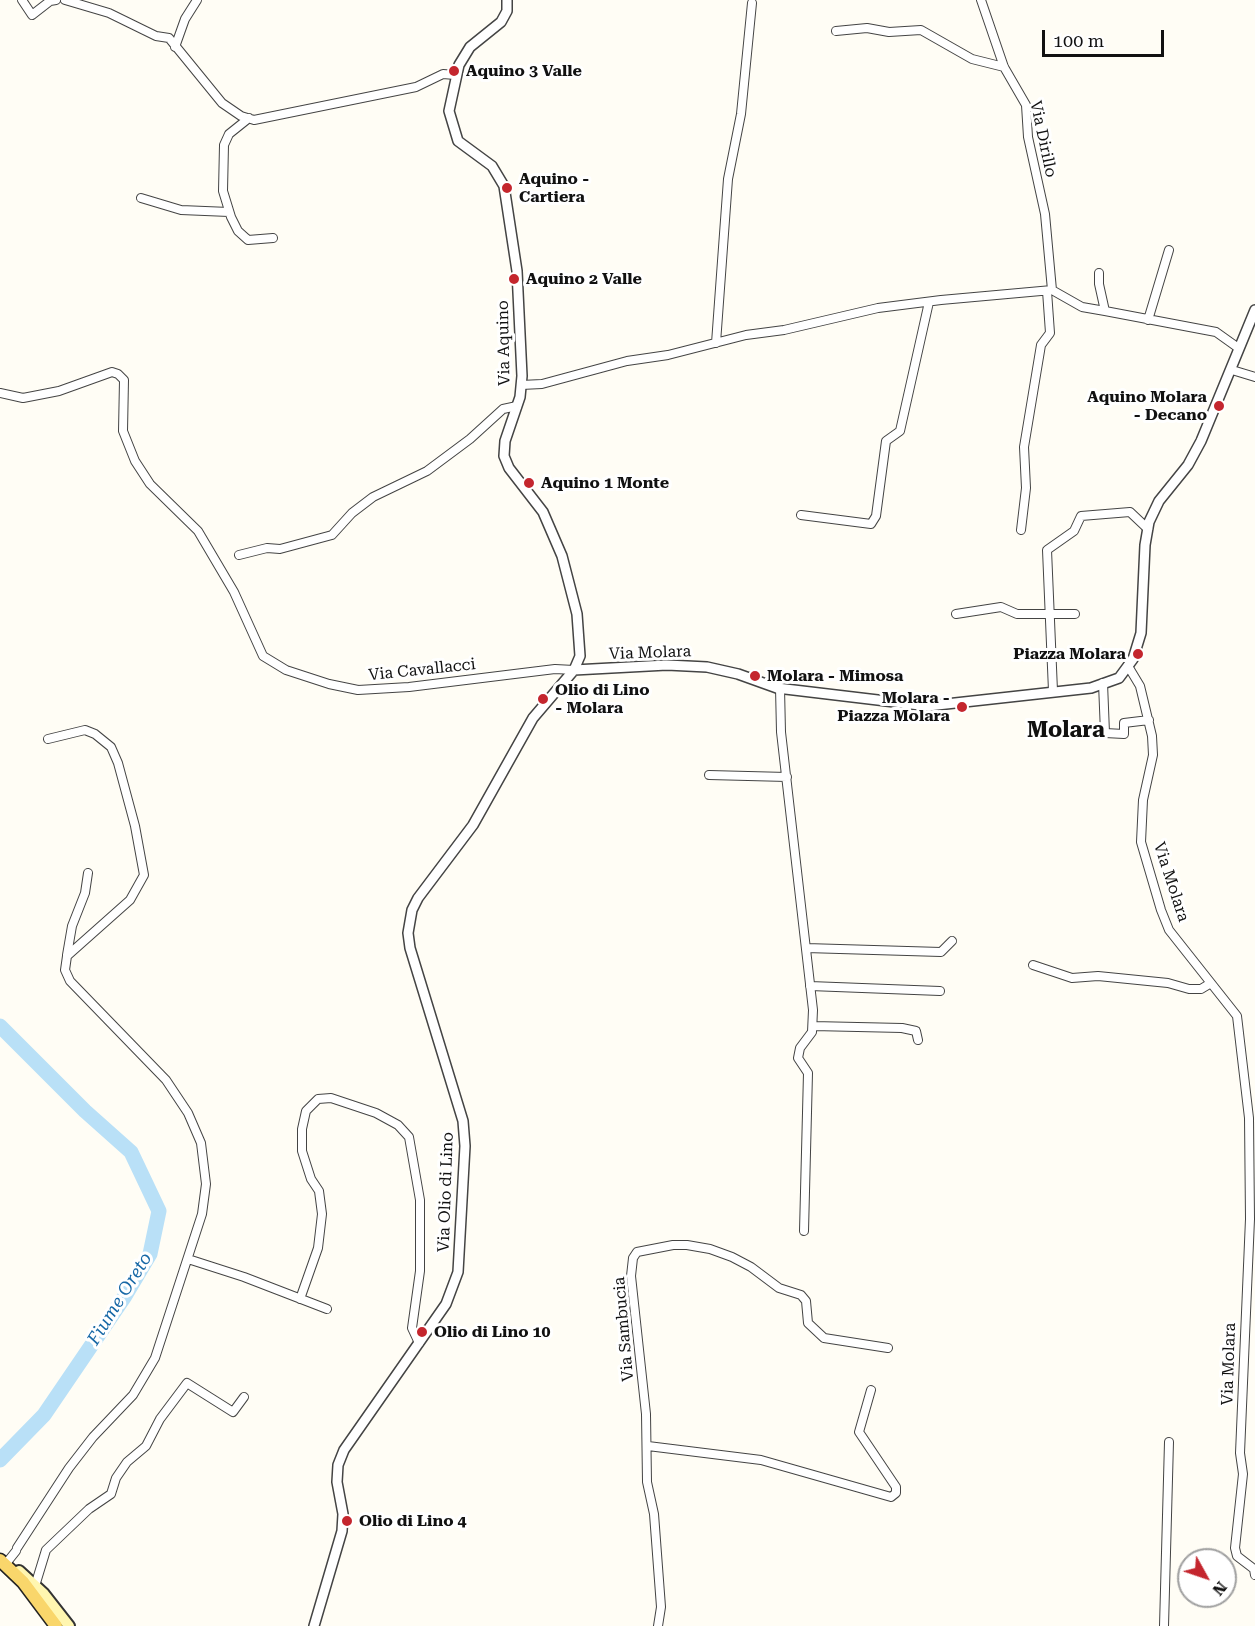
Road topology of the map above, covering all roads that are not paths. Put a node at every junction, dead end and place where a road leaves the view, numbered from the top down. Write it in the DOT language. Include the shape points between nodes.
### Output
graph roads {
  1 [pos="22,0"];
  2 [pos="56,0"];
  3 [pos="65,0"];
  4 [pos="197,0"];
  5 [pos="507,0"];
  6 [pos="981,0"];
  7 [pos="752,3"];
  8 [pos="836,31"];
  9 [pos="176,47"];
  10 [pos="1004,67"];
  11 [pos="455,75"];
  12 [pos="249,118"];
  13 [pos="141,198"];
  14 [pos="229,212"];
  15 [pos="273,238"];
  16 [pos="1168,250"];
  17 [pos="1099,273"];
  18 [pos="1049,290"];
  19 [pos="929,302"];
  20 [pos="1255,310"];
  21 [pos="1105,311"];
  22 [pos="1148,320"];
  23 [pos="716,343"];
  24 [pos="1238,347"];
  25 [pos="1232,370"];
  26 [pos="1255,377"];
  27 [pos="521,385"];
  28 [pos="0,393"];
  29 [pos="517,406"];
  30 [pos="801,515"];
  31 [pos="1148,529"];
  32 [pos="1021,530"];
  33 [pos="239,555"];
  34 [pos="956,614"];
  35 [pos="1050,614"];
  36 [pos="1075,614"];
  37 [pos="1128,666"];
  38 [pos="574,670"];
  39 [pos="1103,683"];
  40 [pos="780,688"];
  41 [pos="1053,691"];
  42 [pos="1149,720"];
  43 [pos="48,739"];
  44 [pos="709,775"];
  45 [pos="787,777"];
  46 [pos="88,873"];
  47 [pos="952,941"];
  48 [pos="806,948"];
  49 [pos="67,956"];
  50 [pos="1033,965"];
  51 [pos="1211,983"];
  52 [pos="810,986"];
  53 [pos="940,991"];
  54 [pos="813,1026"];
  55 [pos="918,1040"];
  56 [pos="804,1231"];
  57 [pos="188,1259"];
  58 [pos="300,1299"];
  59 [pos="327,1309"];
  60 [pos="418,1343"];
  61 [pos="888,1348"];
  62 [pos="870,1390"];
  63 [pos="244,1397"];
  64 [pos="1169,1442"];
  65 [pos="648,1446"];
  66 [pos="3,1560"];
  67 [pos="1255,1575"];
  68 [pos="35,1586"];
  69 [pos="56,1626"];
  70 [pos="69,1626"];
  71 [pos="314,1626"];
  72 [pos="658,1626"];
  73 [pos="1164,1626"];
  1 -- 2 [label="street" via="32,15"];
  3 -- 9 [label="street" via="169,38"];
  4 -- 9 [label="street" via="185,19"];
  5 -- 11 [label="street, Via Aquino" via="501,22 470,47"];
  6 -- 10 [label="street, Via Dirillo"];
  7 -- 23 [label="street" via="741,114 728,179"];
  8 -- 10 [label="street" via="921,30 972,59"];
  9 -- 12 [label="street" via="222,103"];
  10 -- 18 [label="street, Via Dirillo" via="1026,105 1028,137 1045,214"];
  11 -- 12 [label="street" via="443,74 416,87 274,118"];
  11 -- 27 [label="street, Via Aquino" via="449,111 454,133 469,152 492,166 504,186 517,271"];
  12 -- 14 [label="street" via="229,134 224,145 223,190"];
  13 -- 14 [label="street" via="181,210"];
  14 -- 15 [label="street" via="238,231 248,240"];
  16 -- 22 [label="street"];
  17 -- 21 [label="street"];
  18 -- 19 [label="street"];
  18 -- 21 [label="street" via="1082,307"];
  18 -- 32 [label="street, Via Dirillo" via="1050,333 1041,345 1024,447 1026,488"];
  19 -- 23 [label="street" via="878,308"];
  19 -- 30 [label="street" via="900,431 886,441 876,516 871,524"];
  20 -- 24 [label="street"];
  21 -- 22 [label="street"];
  22 -- 24 [label="street" via="1216,332"];
  23 -- 27 [label="street" via="638,358 542,384"];
  24 -- 25 [label="street"];
  25 -- 26 [label="street"];
  25 -- 31 [label="street" via="1201,441 1188,465 1159,501"];
  27 -- 29 [label="street, Via Aquino"];
  28 -- 38 [label="street, Via Cavallacci" via="22,398 59,391 111,372 118,374 124,380 123,431 135,461 150,484 198,531 234,592 263,656 286,670 358,690"];
  29 -- 33 [label="street" via="503,409 427,471 373,497 332,535"];
  29 -- 38 [label="street, Via Aquino" via="504,456 543,513 562,556 580,635 580,656"];
  31 -- 35 [label="street" via="1130,512 1081,516 1074,531 1047,550"];
  31 -- 37 [label="street" via="1141,633"];
  34 -- 35 [label="street" via="1001,607 1017,614"];
  35 -- 36 [label="street"];
  35 -- 41 [label="street"];
  37 -- 39 [label="street, Via Molara" via="1119,678"];
  37 -- 42 [label="street, Via Molara" via="1140,686"];
  38 -- 40 [label="street, Via Molara" via="707,667"];
  38 -- 60 [label="street, Via Olio di Lino" via="533,718 473,825 418,898 410,916 410,948 463,1121 465,1146 458,1272 446,1304"];
  39 -- 41 [label="street, Via Molara" via="1091,688"];
  39 -- 42 [label="street" via="1105,733 1124,734 1124,723"];
  40 -- 41 [label="street, Via Molara" via="928,706"];
  40 -- 45 [label="street" via="778,704"];
  42 -- 51 [label="street, Via Molara" via="1153,755 1142,807 1141,842 1169,930"];
  43 -- 49 [label="street" via="85,730 111,747 135,825 144,875 130,900"];
  44 -- 45 [label="street"];
  45 -- 48 [label="street"];
  46 -- 49 [label="street"];
  47 -- 48 [label="street" via="941,952"];
  48 -- 52 [label="street"];
  49 -- 57 [label="street" via="65,970 70,981 166,1080 188,1113 201,1143 205,1194"];
  50 -- 51 [label="street" via="1072,978 1098,976 1189,989 1201,989"];
  51 -- 67 [label="street, Via Molara" via="1237,1016 1249,1118 1250,1219 1240,1453 1243,1474 1235,1548 1237,1556 1254,1569"];
  52 -- 53 [label="street"];
  52 -- 54 [label="street"];
  54 -- 55 [label="street" via="902,1028 916,1031"];
  54 -- 56 [label="street" via="798,1058 808,1073"];
  57 -- 58 [label="street"];
  57 -- 66 [label="street" via="155,1358 133,1395 93,1437 17,1549"];
  58 -- 59 [label="street"];
  58 -- 60 [label="street" via="318,1248 322,1214 319,1191 302,1151 302,1129 306,1111 318,1099 331,1098 376,1113 398,1125 409,1137 420,1200 420,1270 412,1328"];
  60 -- 71 [label="street, Via Olio di Lino" via="344,1450 338,1465 342,1531"];
  61 -- 65 [label="street, Via Sambucia" via="824,1338 808,1323 806,1300 801,1295 779,1288 732,1257 687,1245 637,1252 631,1276"];
  62 -- 65 [label="street" via="859,1432 896,1487 891,1497 761,1460"];
  63 -- 68 [label="street" via="233,1413 187,1383 146,1446 116,1478 111,1494 46,1550"];
  64 -- 73 [label="street"];
  65 -- 72 [label="street, Via Sambucia" via="647,1482 654,1514 661,1607"];
  66 -- 68 [label="main road"];
  66 -- 69 [label="main road"];
  68 -- 70 [label="main road"];
}
